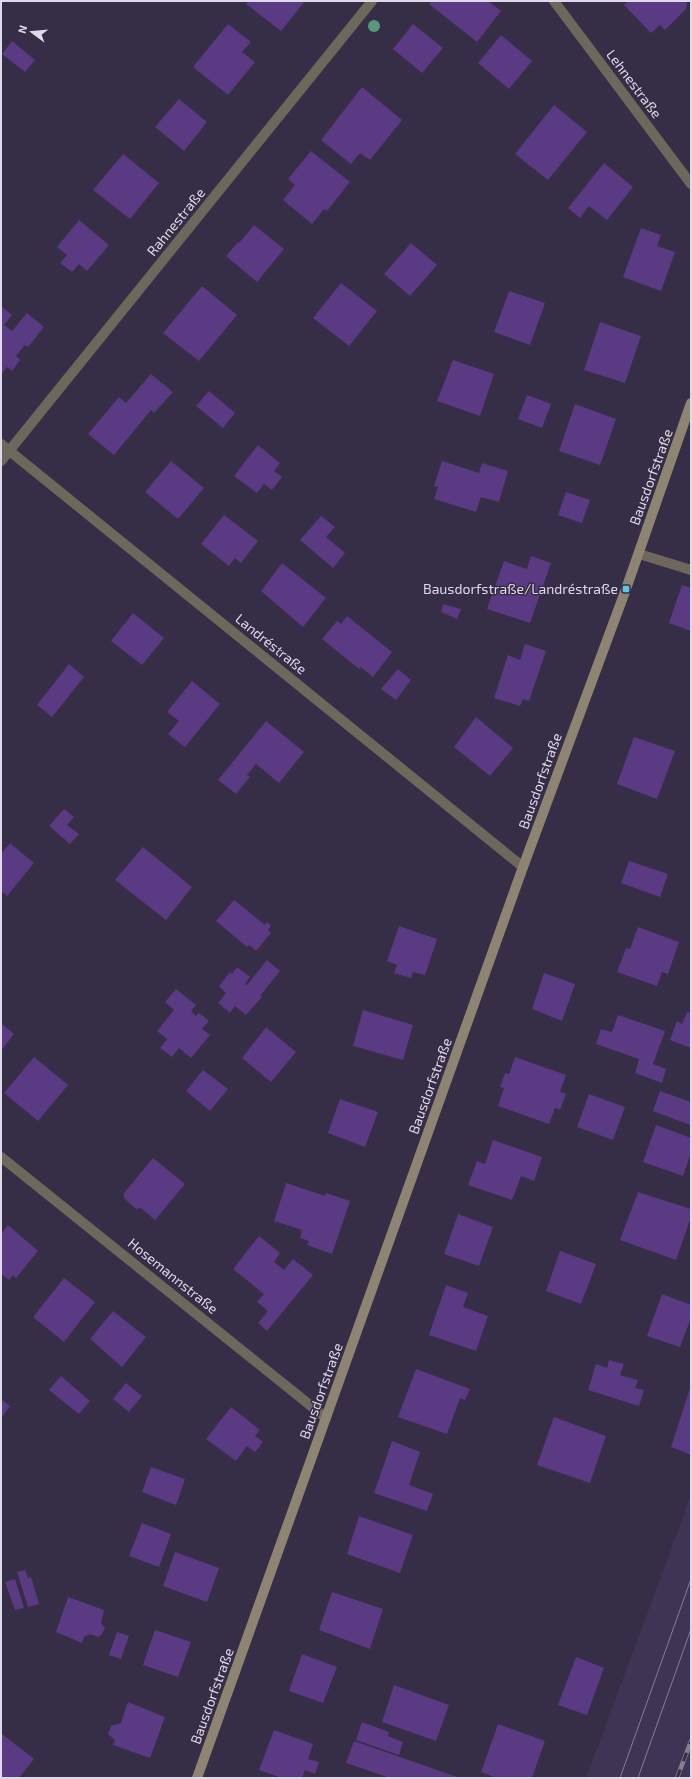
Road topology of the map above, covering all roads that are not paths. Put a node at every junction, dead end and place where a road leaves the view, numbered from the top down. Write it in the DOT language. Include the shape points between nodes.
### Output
graph roads {
  1 [pos="372,1"];
  2 [pos="554,1"];
  3 [pos="691,184"];
  4 [pos="691,403"];
  5 [pos="1,444"];
  6 [pos="9,451"];
  7 [pos="1,461"];
  8 [pos="639,554"];
  9 [pos="691,570"];
  10 [pos="523,867"];
  11 [pos="1,1157"];
  12 [pos="326,1418"];
  13 [pos="197,1778"];
  1 -- 6 [label="street, Rahnestraße"];
  2 -- 3 [label="street, Lehnestraße"];
  4 -- 8 [label="street, Bausdorfstraße"];
  5 -- 6 [label="street, Landréstraße"];
  6 -- 7 [label="street, Rahnestraße"];
  6 -- 10 [label="street, Landréstraße"];
  8 -- 9 [label="street"];
  8 -- 10 [label="street, Bausdorfstraße"];
  10 -- 12 [label="street, Bausdorfstraße"];
  11 -- 12 [label="street, Hosemannstraße"];
  12 -- 13 [label="street, Bausdorfstraße"];
}
